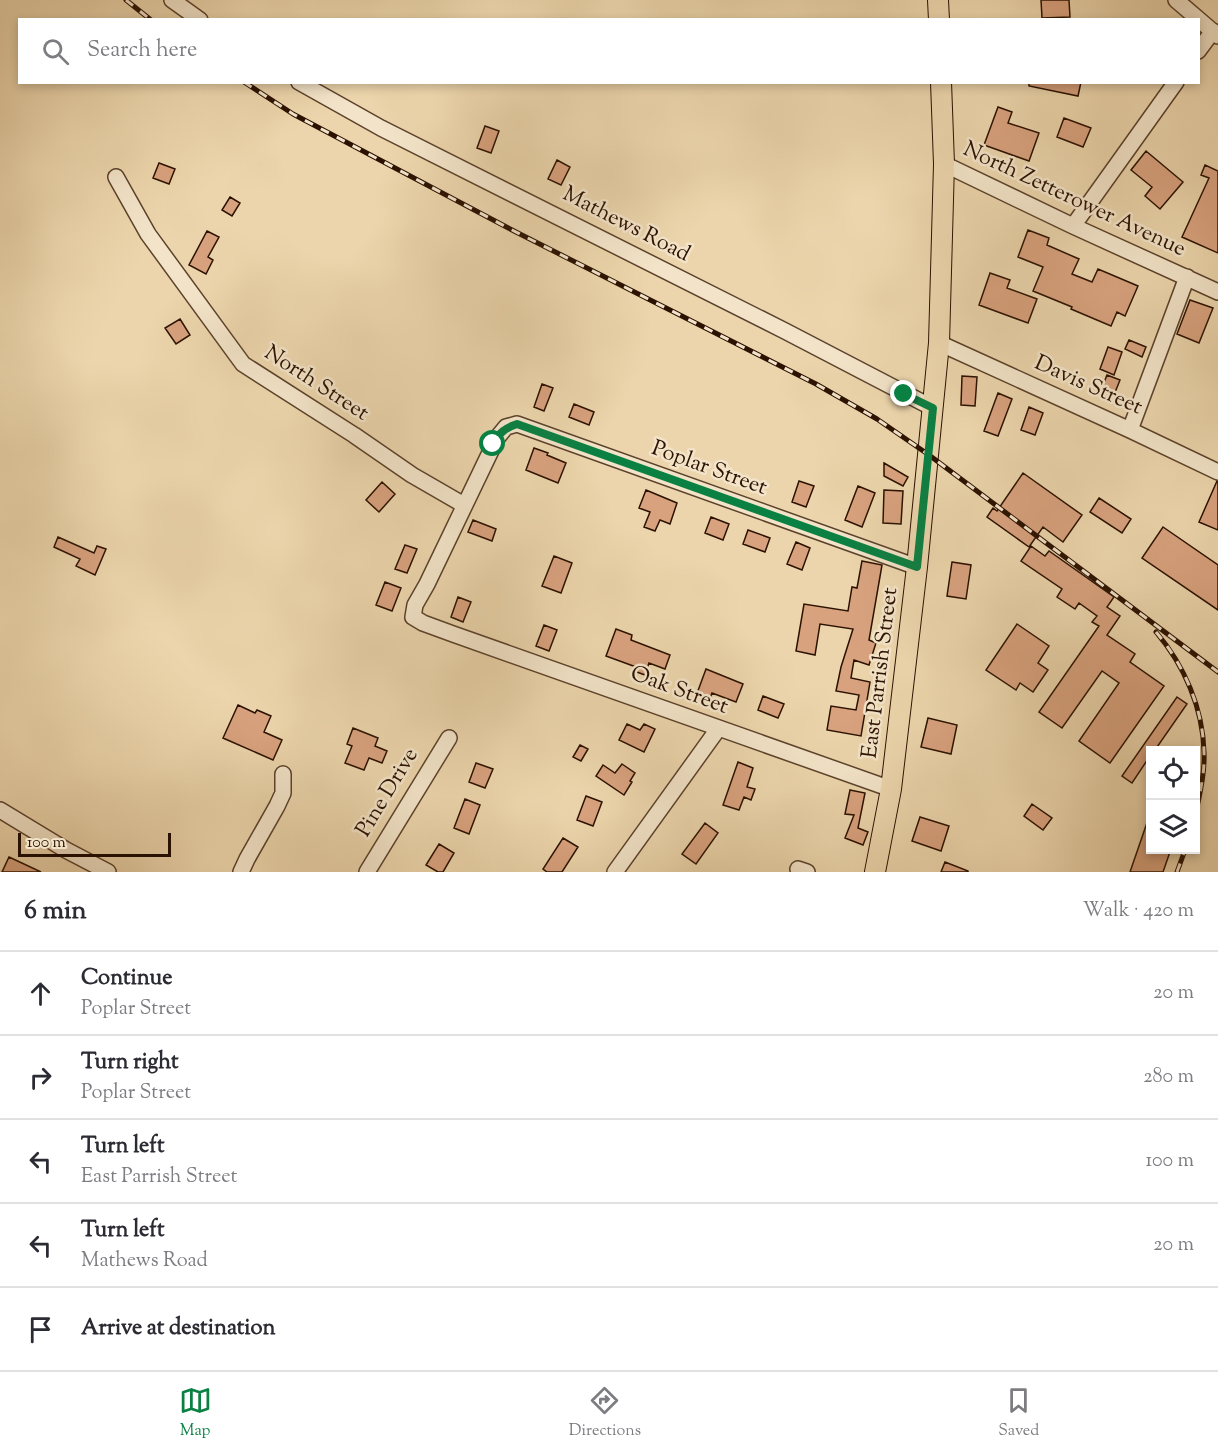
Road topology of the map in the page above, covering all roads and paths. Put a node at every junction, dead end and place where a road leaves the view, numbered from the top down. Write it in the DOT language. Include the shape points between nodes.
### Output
graph roads {
  1 [pos="172,0"];
  2 [pos="938,0"];
  3 [pos="1176,0"];
  4 [pos="197,18"];
  5 [pos="939,18"];
  6 [pos="1197,18"];
  7 [pos="1200,21"];
  8 [pos="1215,34"];
  9 [pos="1200,49"];
  10 [pos="303,84"];
  11 [pos="941,84"];
  12 [pos="1175,84"];
  13 [pos="944,164"];
  14 [pos="116,177"];
  15 [pos="1073,226"];
  16 [pos="1187,277"];
  17 [pos="1218,292"];
  18 [pos="939,343"];
  19 [pos="933,408"];
  20 [pos="1130,430"];
  21 [pos="1218,472"];
  22 [pos="464,505"];
  23 [pos="917,567"];
  24 [pos="718,729"];
  25 [pos="449,738"];
  26 [pos="283,774"];
  27 [pos="891,789"];
  28 [pos="0,810"];
  29 [pos="108,872"];
  30 [pos="241,872"];
  31 [pos="367,872"];
  32 [pos="615,872"];
  33 [pos="875,872"];
  1 -- 4 [label="street"];
  2 -- 5 [label="main road"];
  3 -- 6 [label="street"];
  7 -- 8 [label="street"];
  8 -- 9 [label="street"];
  10 -- 19 [label="street, Mathews Road" via="381,128"];
  11 -- 13 [label="main road, East Parrish Street"];
  12 -- 15 [label="street"];
  13 -- 15 [label="street, North Zetterower Avenue"];
  13 -- 18 [label="main road, East Parrish Street"];
  14 -- 22 [label="street, North Street" via="148,234 243,364"];
  15 -- 16 [label="street, North Zetterower Avenue"];
  16 -- 17 [label="street, North Zetterower Avenue"];
  16 -- 20 [label="street"];
  18 -- 19 [label="main road, East Parrish Street"];
  18 -- 20 [label="street, Davis Street"];
  19 -- 23 [label="main road, East Parrish Street"];
  20 -- 21 [label="street, Davis Street"];
  22 -- 23 [label="street, Poplar Street" via="493,444 506,428 517,424"];
  22 -- 24 [label="street, Oak Street" via="415,605 413,617"];
  23 -- 27 [label="main road, East Parrish Street"];
  24 -- 27 [label="street, Oak Street"];
  24 -- 32 [label="street"];
  25 -- 31 [label="street, Pine Drive"];
  26 -- 30 [label="street" via="283,793"];
  27 -- 33 [label="main road, East Parrish Street"];
  28 -- 29 [label="street"];
}
